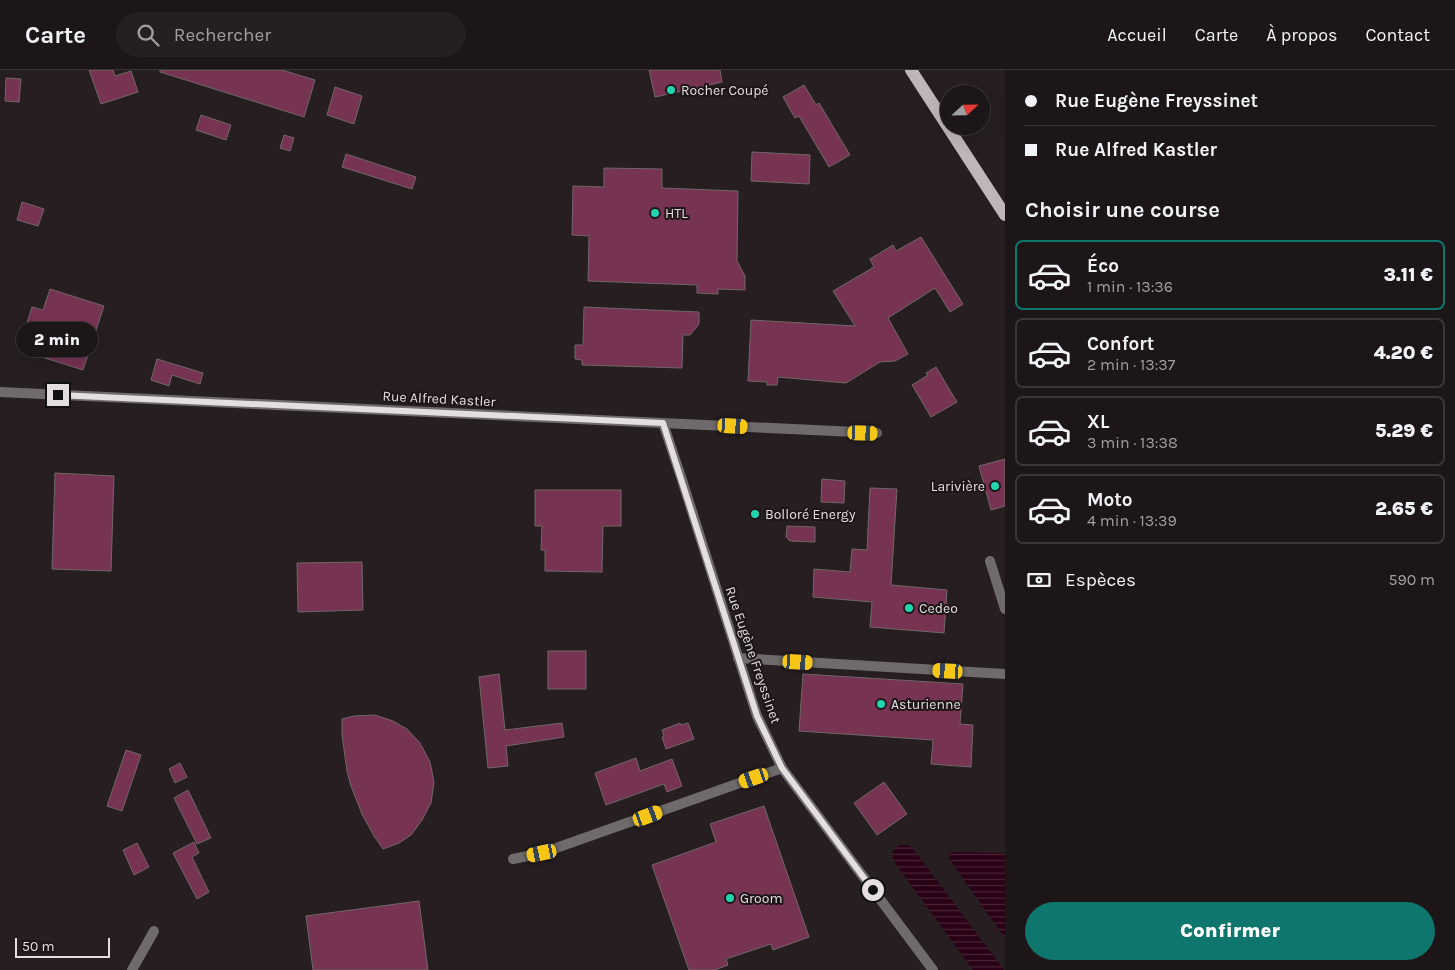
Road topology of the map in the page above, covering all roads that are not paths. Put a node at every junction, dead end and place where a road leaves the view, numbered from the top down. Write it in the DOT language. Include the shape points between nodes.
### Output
graph roads {
  1 [pos="911,70"];
  2 [pos="1005,215"];
  3 [pos="0,392"];
  4 [pos="663,423"];
  5 [pos="877,433"];
  6 [pos="990,561"];
  7 [pos="1005,609"];
  8 [pos="738,658"];
  9 [pos="1005,674"];
  10 [pos="782,768"];
  11 [pos="513,859"];
  12 [pos="154,932"];
  13 [pos="132,970"];
  14 [pos="933,970"];
  1 -- 2 [label="main road"];
  3 -- 4 [label="street, Rue Alfred Kastler"];
  4 -- 5 [label="street, Rue Alfred Kastler"];
  4 -- 8 [label="street, Rue Eugène Freyssinet"];
  6 -- 7 [label="street"];
  8 -- 9 [label="street"];
  8 -- 10 [label="street, Rue Eugène Freyssinet" via="757,716"];
  10 -- 11 [label="street" via="542,853"];
  10 -- 14 [label="street, Rue Eugène Freyssinet"];
  12 -- 13 [label="street"];
}
